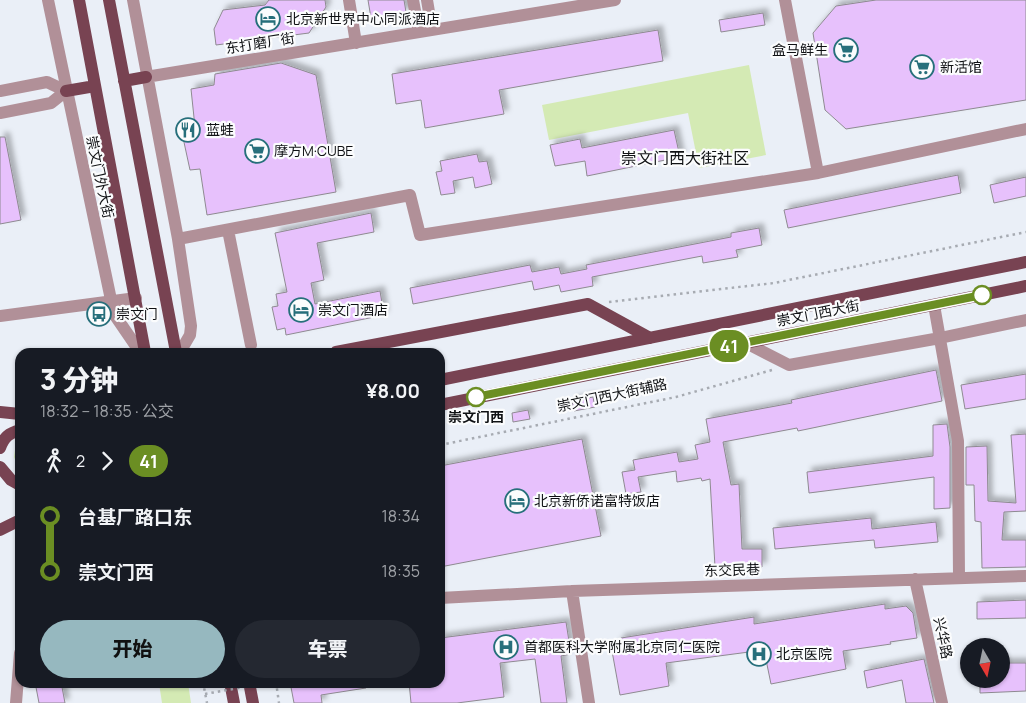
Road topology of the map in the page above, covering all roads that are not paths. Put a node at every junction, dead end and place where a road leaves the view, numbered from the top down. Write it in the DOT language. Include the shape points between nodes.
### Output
graph roads {
  1 [pos="48,0"];
  2 [pos="78,0"];
  3 [pos="109,0"];
  4 [pos="132,0"];
  5 [pos="348,0"];
  6 [pos="414,0"];
  7 [pos="427,0"];
  8 [pos="616,0"];
  9 [pos="785,0"];
  10 [pos="432,30"];
  11 [pos="419,32"];
  12 [pos="356,43"];
  13 [pos="146,78"];
  14 [pos="124,81"];
  15 [pos="95,86"];
  16 [pos="0,91"];
  17 [pos="66,91"];
  18 [pos="0,113"];
  19 [pos="1026,129"];
  20 [pos="818,173"];
  21 [pos="228,230"];
  22 [pos="178,240"];
  23 [pos="1026,262"];
  24 [pos="1026,286"];
  25 [pos="136,298"];
  26 [pos="111,302"];
  27 [pos="934,305"];
  28 [pos="0,316"];
  29 [pos="1026,320"];
  30 [pos="650,338"];
  31 [pos="940,338"];
  32 [pos="746,343"];
  33 [pos="251,344"];
  34 [pos="137,348"];
  35 [pos="144,348"];
  36 [pos="177,348"];
  37 [pos="181,348"];
  38 [pos="357,348"];
  39 [pos="445,373"];
  40 [pos="464,376"];
  41 [pos="445,379"];
  42 [pos="445,404"];
  43 [pos="0,412"];
  44 [pos="15,414"];
  45 [pos="15,431"];
  46 [pos="0,448"];
  47 [pos="0,467"];
  48 [pos="15,482"];
  49 [pos="15,522"];
  50 [pos="0,530"];
  51 [pos="1026,576"];
  52 [pos="959,577"];
  53 [pos="915,579"];
  54 [pos="572,591"];
  55 [pos="445,598"];
  56 [pos="17,688"];
  57 [pos="231,688"];
  58 [pos="251,688"];
  59 [pos="16,703"];
  60 [pos="234,703"];
  61 [pos="253,703"];
  62 [pos="589,703"];
  63 [pos="942,703"];
  1 -- 17 [label="street, 崇文门外大街"];
  2 -- 15 [label="main road, 崇文门外大街"];
  3 -- 14 [label="main road"];
  4 -- 13 [label="street"];
  5 -- 12 [label="street"];
  6 -- 11 [label="street"];
  7 -- 10 [label="street"];
  8 -- 10 [label="street, 东打磨厂街"];
  9 -- 20 [label="street"];
  10 -- 11 [label="street, 东打磨厂街"];
  11 -- 12 [label="street, 东打磨厂街"];
  12 -- 13 [label="street, 东打磨厂街"];
  13 -- 14 [label="main road"];
  13 -- 22 [label="street"];
  14 -- 36 [label="main road"];
  15 -- 17 [label="main road"];
  15 -- 25 [label="main road, 崇文门外大街"];
  16 -- 17 [label="street" via="47,82"];
  17 -- 18 [label="street" via="51,103"];
  17 -- 26 [label="street, 崇文门外大街"];
  19 -- 20 [label="street"];
  20 -- 21 [label="street" via="420,235 410,195"];
  21 -- 22 [label="street"];
  21 -- 33 [label="street"];
  22 -- 37 [label="street" via="191,326 190,335"];
  23 -- 30 [label="main road, 崇文门西大街"];
  24 -- 27 [label="main road, 崇文门西大街"];
  25 -- 26 [label="street"];
  25 -- 35 [label="main road, 崇文门外大街"];
  26 -- 28 [label="street"];
  26 -- 34 [label="street, 崇文门外大街" via="118,322"];
  27 -- 31 [label="street"];
  27 -- 32 [label="main road, 崇文门西大街"];
  29 -- 31 [label="street"];
  30 -- 38 [label="main road" via="588,304"];
  30 -- 40 [label="main road, 崇文门西大街"];
  31 -- 32 [label="street" via="788,365"];
  31 -- 52 [label="street" via="958,441"];
  32 -- 42 [label="main road, 崇文门西大街"];
  39 -- 40 [label="main road"];
  40 -- 41 [label="main road, 崇文门西大街"];
  43 -- 44 [label="main road"];
  45 -- 46 [label="main road" via="4,438"];
  47 -- 48 [label="main road"];
  49 -- 50 [label="main road"];
  51 -- 52 [label="street, 东交民巷"];
  52 -- 53 [label="street, 东交民巷"];
  53 -- 54 [label="street, 东交民巷"];
  53 -- 63 [label="street, 兴华路"];
  54 -- 55 [label="street, 东交民巷"];
  54 -- 62 [label="street"];
  56 -- 59 [label="street"];
  57 -- 60 [label="main road"];
  58 -- 61 [label="main road"];
}
